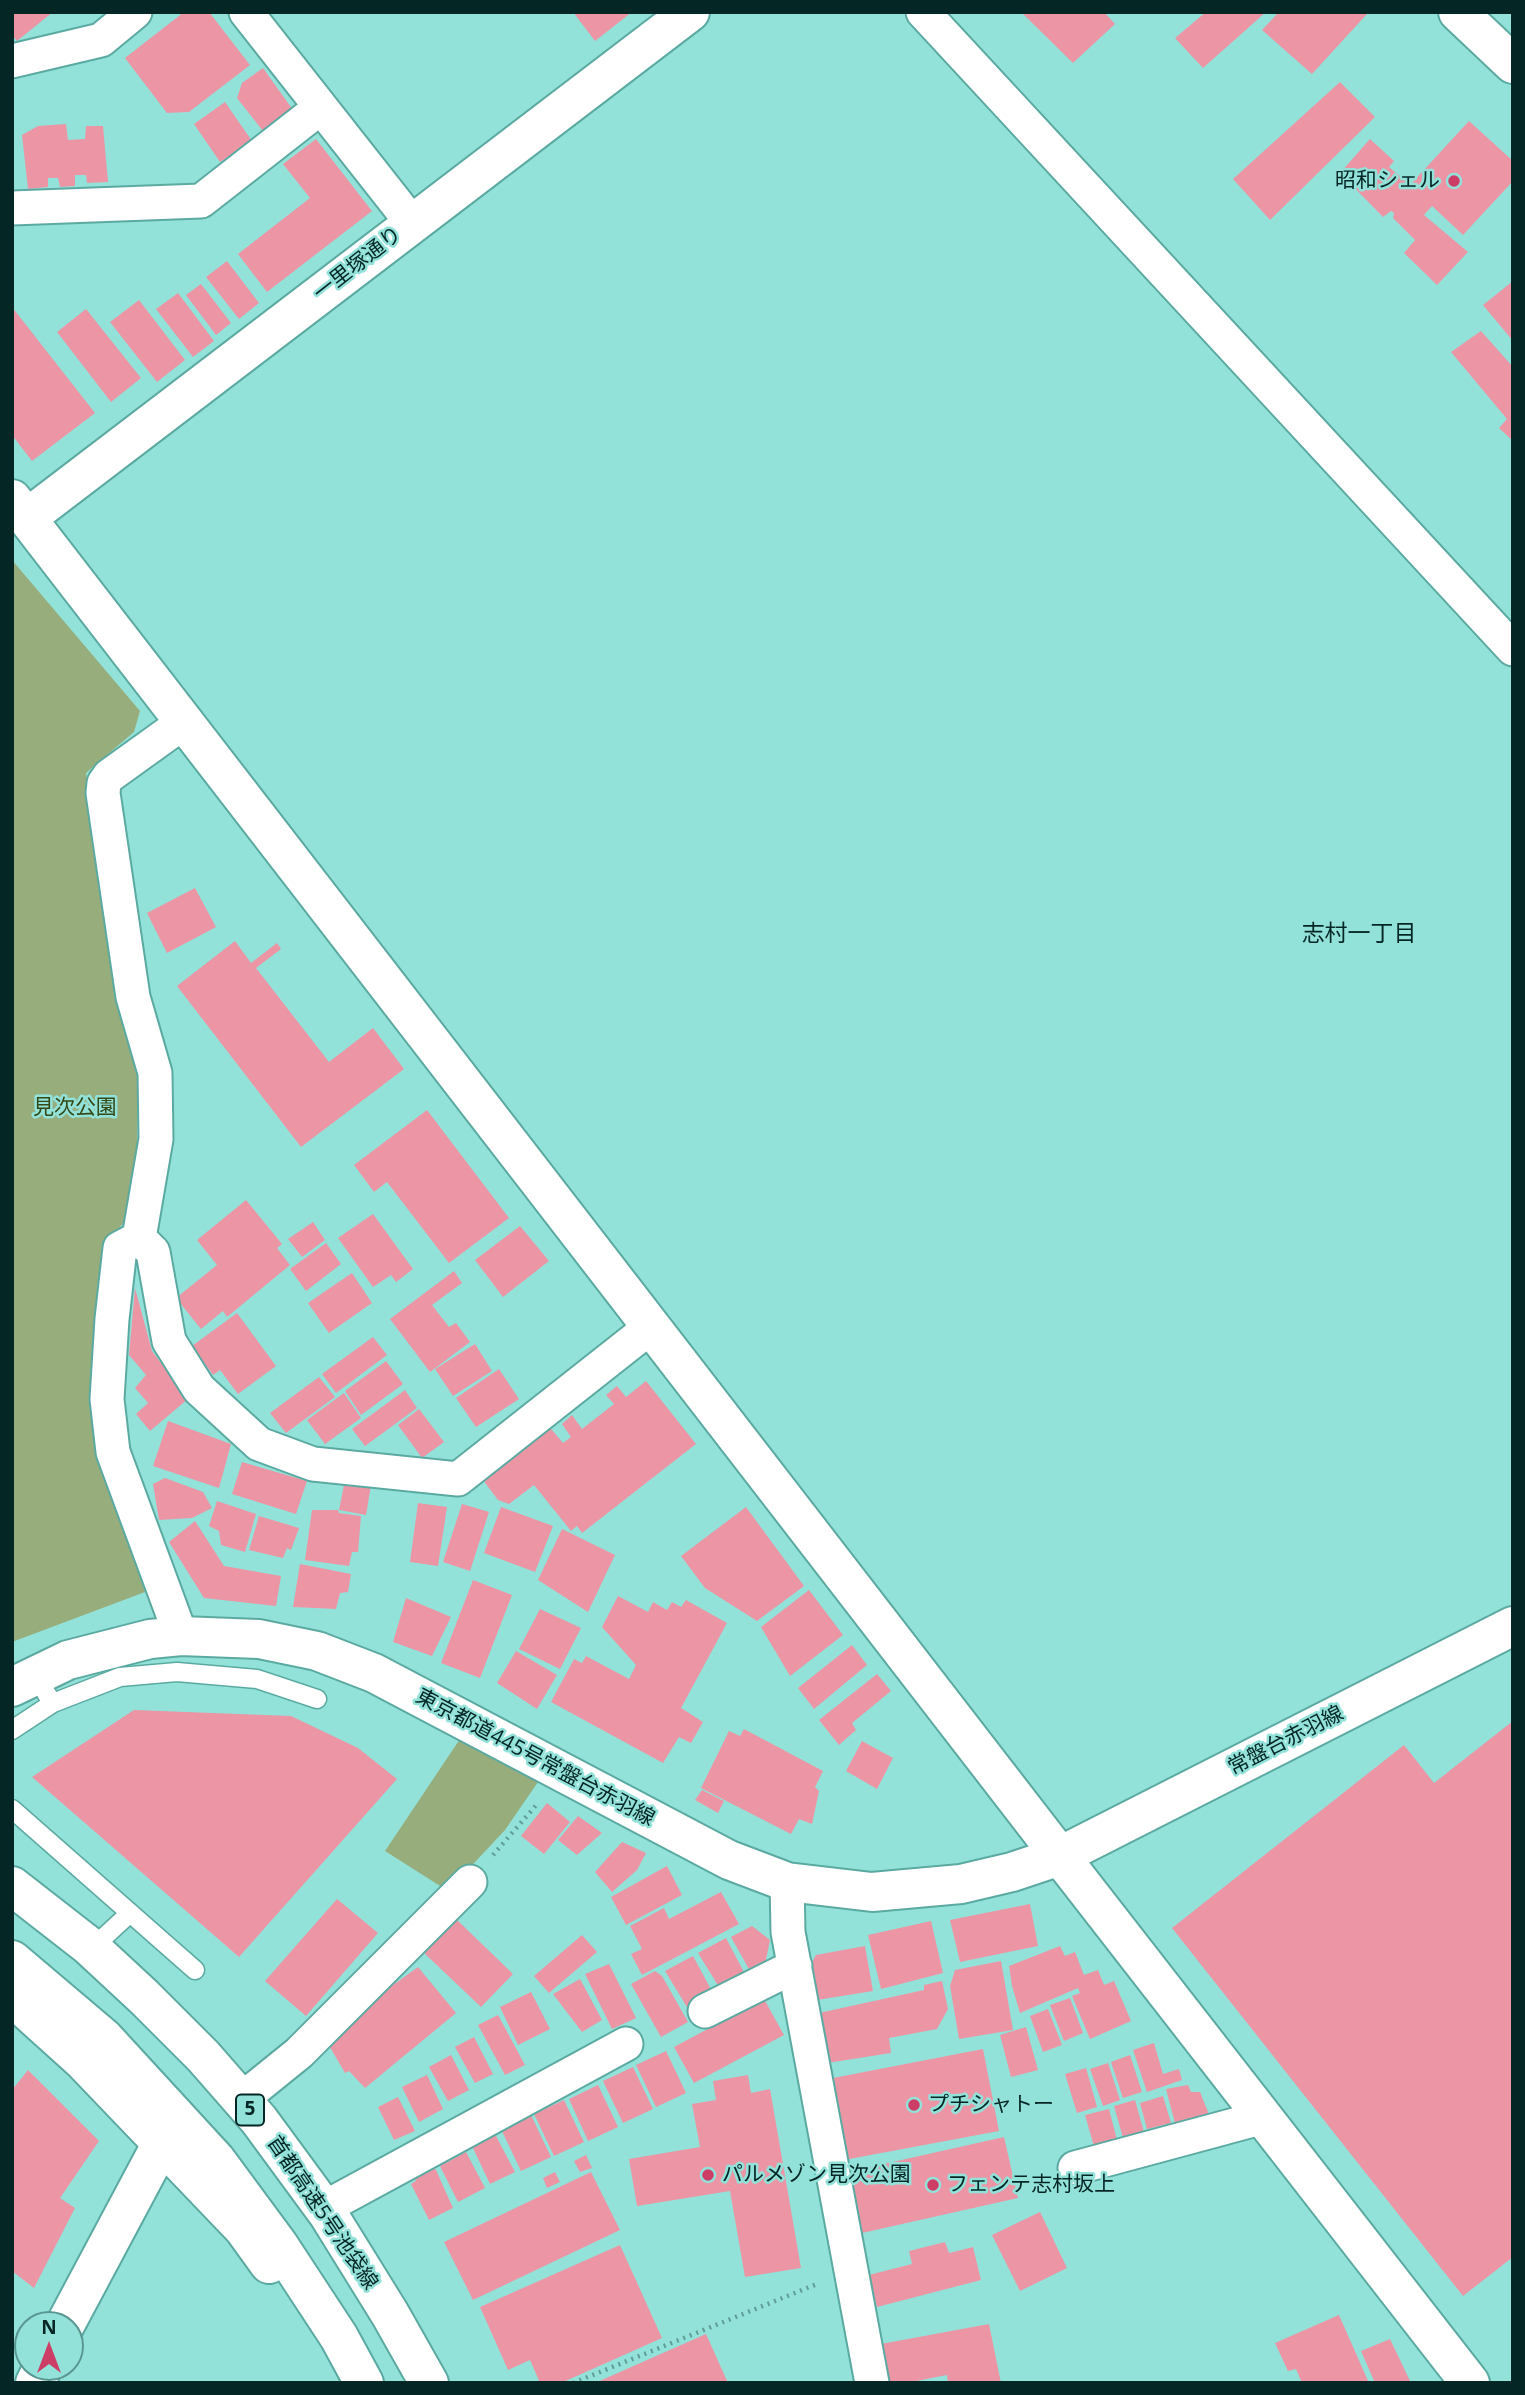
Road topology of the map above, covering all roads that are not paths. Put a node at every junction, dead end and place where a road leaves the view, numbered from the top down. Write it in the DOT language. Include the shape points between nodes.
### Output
graph roads {
  1 [pos="135,12"];
  2 [pos="246,12"];
  3 [pos="690,12"];
  4 [pos="923,12"];
  5 [pos="1458,12"];
  6 [pos="12,61"];
  7 [pos="1513,64"];
  8 [pos="320,108"];
  9 [pos="12,208"];
  10 [pos="412,223"];
  11 [pos="17,517"];
  12 [pos="1513,649"];
  13 [pos="184,722"];
  14 [pos="139,1238"];
  15 [pos="652,1326"];
  16 [pos="181,1636"];
  17 [pos="1508,1637"];
  18 [pos="33,1689"];
  19 [pos="317,1699"];
  20 [pos="12,1730"];
  21 [pos="12,1809"];
  22 [pos="1060,1856"];
  23 [pos="12,1865"];
  24 [pos="470,1882"];
  25 [pos="787,1882"];
  26 [pos="12,1886"];
  27 [pos="130,1913"];
  28 [pos="102,1939"];
  29 [pos="12,1960"];
  30 [pos="795,1966"];
  31 [pos="195,1970"];
  32 [pos="12,1997"];
  33 [pos="705,2011"];
  34 [pos="626,2044"];
  35 [pos="252,2091"];
  36 [pos="1264,2117"];
  37 [pos="162,2143"];
  38 [pos="1075,2168"];
  39 [pos="335,2202"];
  40 [pos="72,2311"];
  41 [pos="346,2383"];
  42 [pos="364,2383"];
  43 [pos="429,2383"];
  44 [pos="444,2383"];
  45 [pos="872,2383"];
  46 [pos="1470,2383"];
  1 -- 6 [label="street" via="101,40"];
  2 -- 8 [label="street"];
  3 -- 10 [label="main road, 一里塚通り"];
  4 -- 12 [label="street"];
  5 -- 7 [label="main road"];
  8 -- 9 [label="street" via="201,201"];
  8 -- 10 [label="street"];
  10 -- 11 [label="main road, 一里塚通り"];
  11 -- 13 [label="main road"];
  13 -- 14 [label="street" via="109,776 103,793 133,997 155,1073 156,1139"];
  13 -- 15 [label="main road"];
  14 -- 15 [label="street" via="153,1252 169,1341 199,1389 259,1444 313,1464 458,1479"];
  14 -- 16 [label="street" via="120,1248 107,1399 113,1452"];
  15 -- 22 [label="main road"];
  16 -- 18 [label="main road, 東京都道445号常盤台赤羽線" via="150,1639 68,1660"];
  16 -- 25 [label="main road, 東京都道445号常盤台赤羽線" via="259,1639 317,1651 374,1673 729,1860"];
  17 -- 22 [label="main road, 常盤台赤羽線"];
  18 -- 19 [label="lane" via="177,1672 257,1679"];
  18 -- 20 [label="lane"];
  21 -- 27 [label="lane"];
  22 -- 25 [label="main road, 東京都道445号常盤台赤羽線" via="961,1884 872,1892"];
  22 -- 36 [label="main road"];
  23 -- 28 [label="street"];
  24 -- 35 [label="street" via="299,2053"];
  25 -- 30 [label="street" via="788,1932"];
  26 -- 43 [label="main road, 首都高速5号池袋線 / 5" via="89,1946 144,1997 259,2120 328,2214"];
  27 -- 28 [label="lane"];
  27 -- 31 [label="lane"];
  28 -- 35 [label="street"];
  29 -- 42 [label="main road" via="104,2038 216,2160 278,2244"];
  30 -- 33 [label="street"];
  30 -- 45 [label="street"];
  32 -- 37 [label="main road" via="84,2062"];
  34 -- 39 [label="street"];
  35 -- 39 [label="street"];
  36 -- 38 [label="street"];
  36 -- 46 [label="main road"];
  37 -- 40 [label="main road"];
  37 -- 41 [label="main road" via="243,2228 326,2341"];
  39 -- 44 [label="street" via="369,2248"];
}
